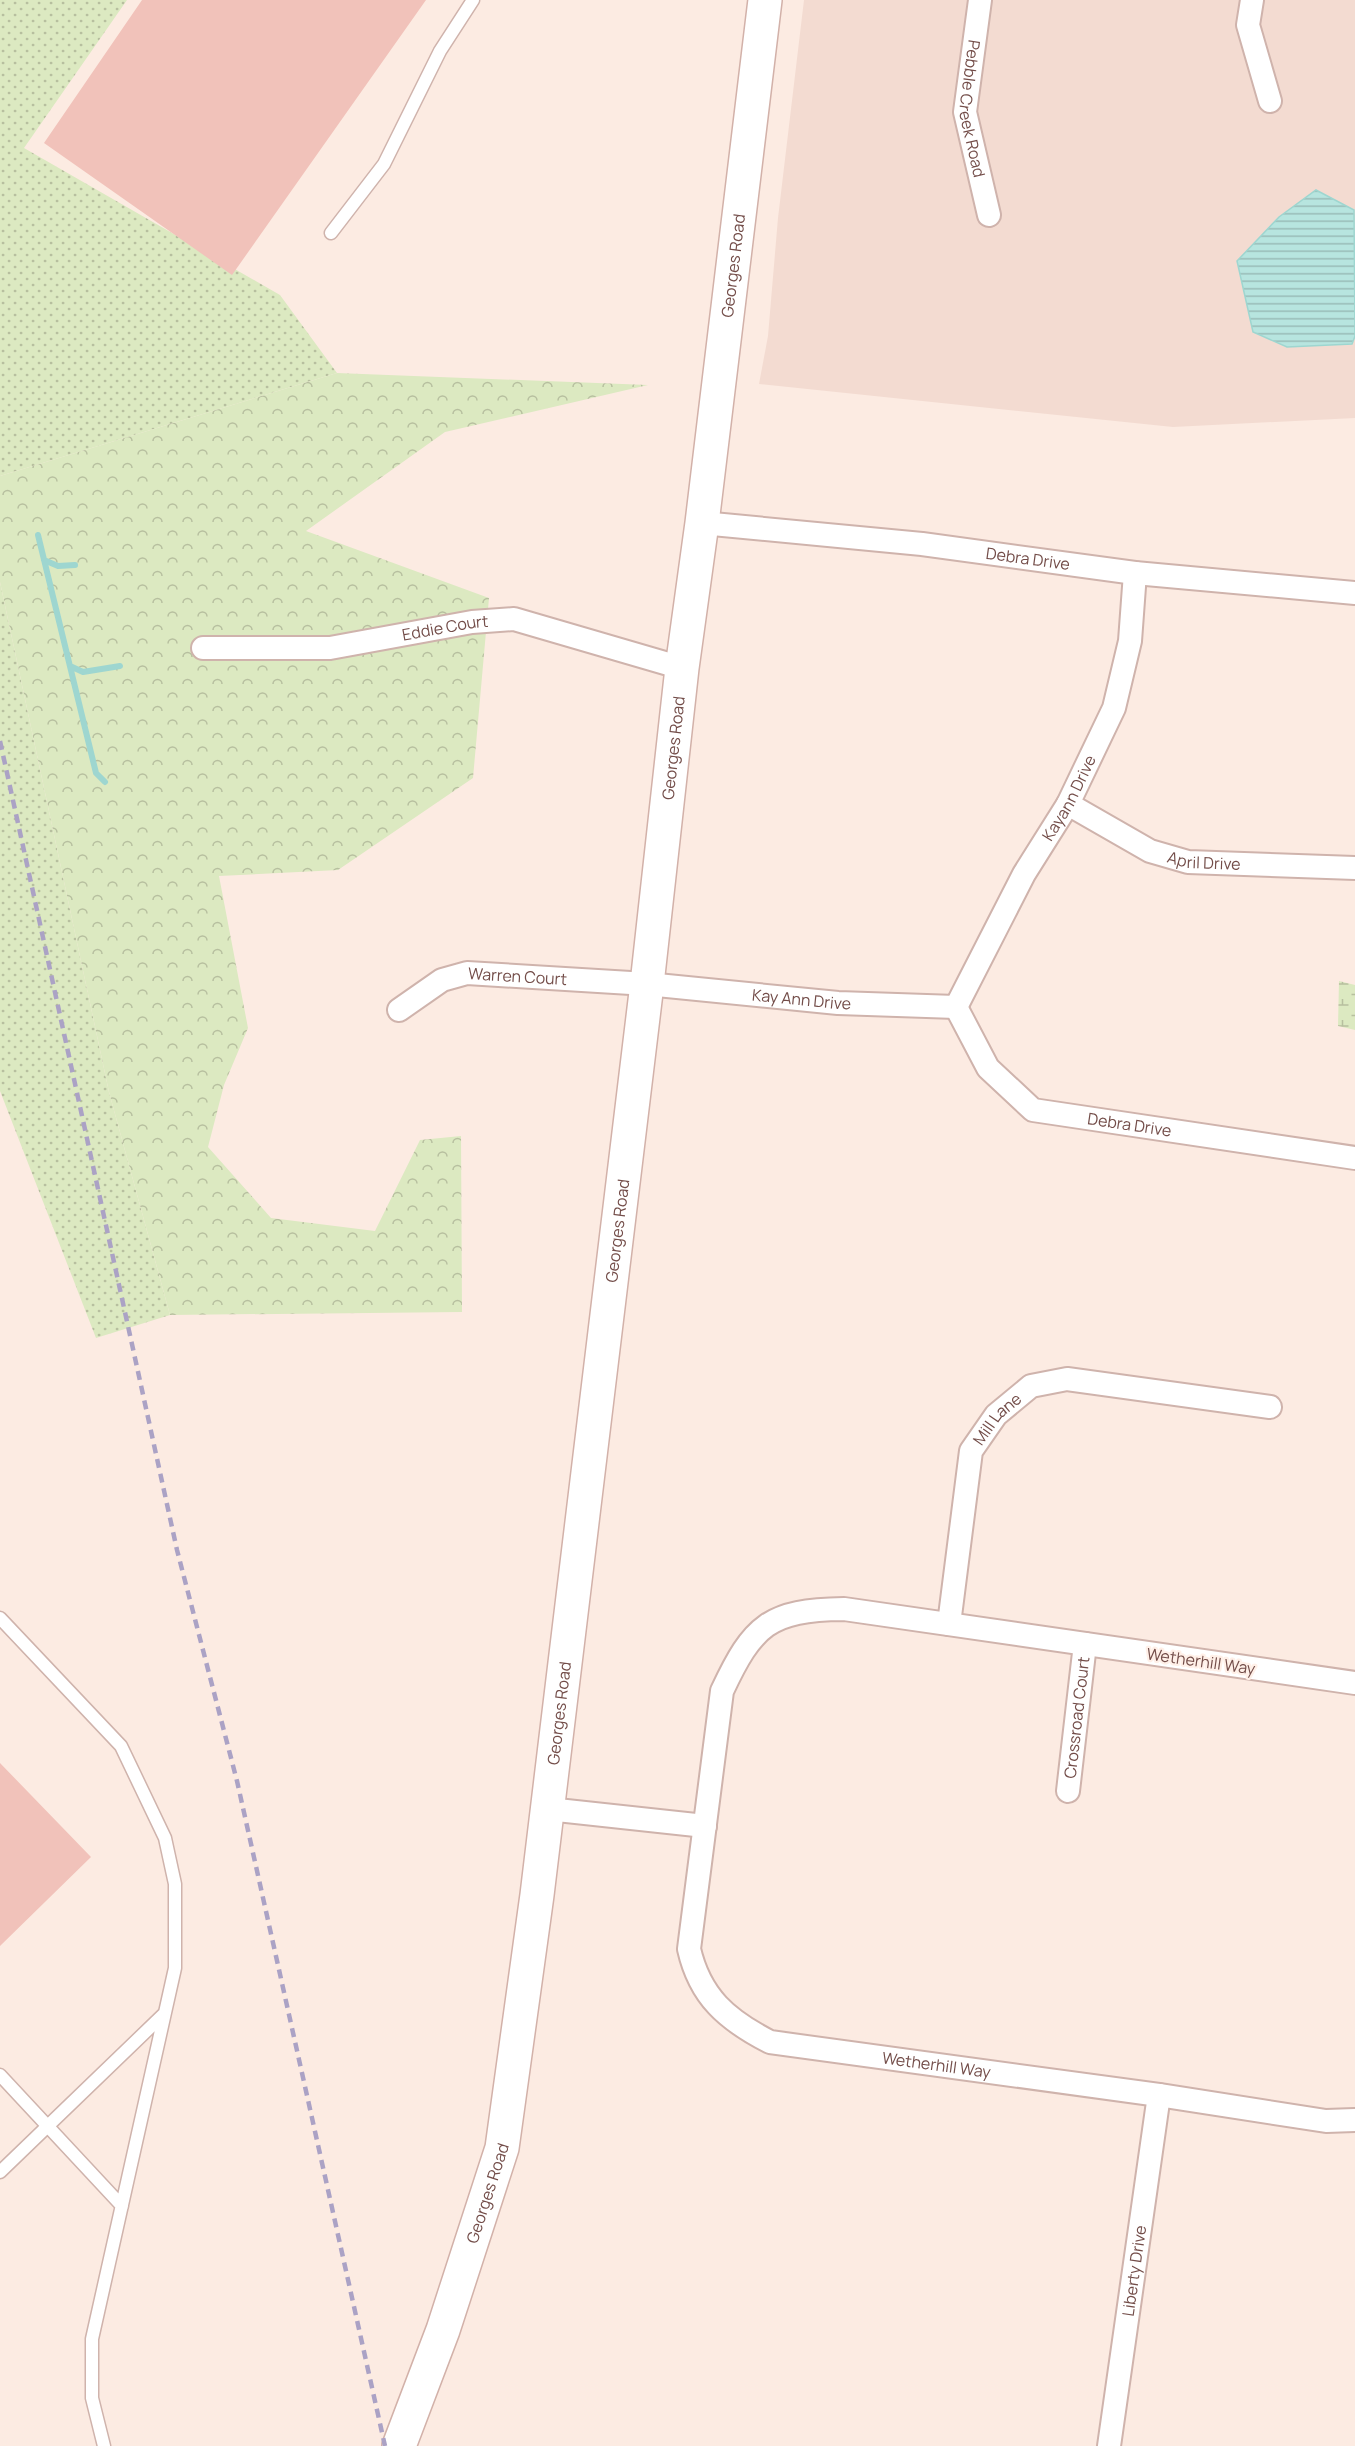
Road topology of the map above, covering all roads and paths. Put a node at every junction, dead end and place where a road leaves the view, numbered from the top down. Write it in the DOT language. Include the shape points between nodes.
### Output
graph roads {
  1 [pos="473,0"];
  2 [pos="765,0"];
  3 [pos="980,0"];
  4 [pos="1252,0"];
  5 [pos="1270,101"];
  6 [pos="989,215"];
  7 [pos="332,233"];
  8 [pos="702,523"];
  9 [pos="1136,573"];
  10 [pos="1355,593"];
  11 [pos="203,648"];
  12 [pos="682,668"];
  13 [pos="1068,804"];
  14 [pos="1355,868"];
  15 [pos="647,984"];
  16 [pos="957,1007"];
  17 [pos="399,1010"];
  18 [pos="1355,1158"];
  19 [pos="1270,1407"];
  20 [pos="0,1618"];
  21 [pos="949,1624"];
  22 [pos="1085,1644"];
  23 [pos="1355,1683"];
  24 [pos="1068,1791"];
  25 [pos="548,1809"];
  26 [pos="705,1827"];
  27 [pos="165,2013"];
  28 [pos="0,2075"];
  29 [pos="1159,2095"];
  30 [pos="1355,2121"];
  31 [pos="48,2126"];
  32 [pos="0,2172"];
  33 [pos="122,2206"];
  34 [pos="104,2446"];
  35 [pos="399,2446"];
  36 [pos="1109,2446"];
  1 -- 7 [label="lane" via="440,51 384,164"];
  2 -- 8 [label="street, Georges Road"];
  3 -- 6 [label="street, Pebble Creek Road" via="965,112"];
  4 -- 5 [label="street" via="1248,26"];
  8 -- 9 [label="street, Debra Drive" via="922,544"];
  8 -- 12 [label="street, Georges Road"];
  9 -- 10 [label="street, Debra Drive"];
  9 -- 13 [label="street, Kayann Drive" via="1130,641 1114,708"];
  11 -- 12 [label="street, Eddie Court" via="330,648 472,622 514,620"];
  12 -- 15 [label="street, Georges Road"];
  13 -- 14 [label="street, April Drive" via="1150,851 1188,862"];
  13 -- 16 [label="street, Kayann Drive" via="1024,874"];
  15 -- 16 [label="street, Kay Ann Drive" via="838,1003"];
  15 -- 17 [label="street, Warren Court" via="467,973 442,980"];
  15 -- 25 [label="street, Georges Road"];
  16 -- 18 [label="street, Debra Drive" via="988,1068 1033,1110"];
  19 -- 21 [label="street, Mill Lane" via="1067,1379 1031,1386 996,1415 971,1451"];
  20 -- 27 [label="lane" via="121,1746 165,1838 175,1884 175,1956"];
  21 -- 22 [label="street, Wetherhill Way"];
  21 -- 26 [label="street, Wetherhill Way" via="844,1609 803,1610 778,1618 757,1632 738,1656 722,1691"];
  22 -- 23 [label="street, Wetherhill Way"];
  22 -- 24 [label="street, Crossroad Court"];
  25 -- 26 [label="street"];
  25 -- 35 [label="street, Georges Road" via="501,2148 443,2330"];
  26 -- 29 [label="street, Wetherhill Way" via="689,1949 695,1974 715,2004 740,2027 770,2042"];
  27 -- 31 [label="lane"];
  27 -- 33 [label="lane"];
  28 -- 31 [label="lane"];
  29 -- 30 [label="street, Wetherhill Way" via="1326,2121"];
  29 -- 36 [label="street, Liberty Drive"];
  31 -- 32 [label="lane"];
  31 -- 33 [label="lane"];
  33 -- 34 [label="lane" via="92,2339 92,2398"];
}
